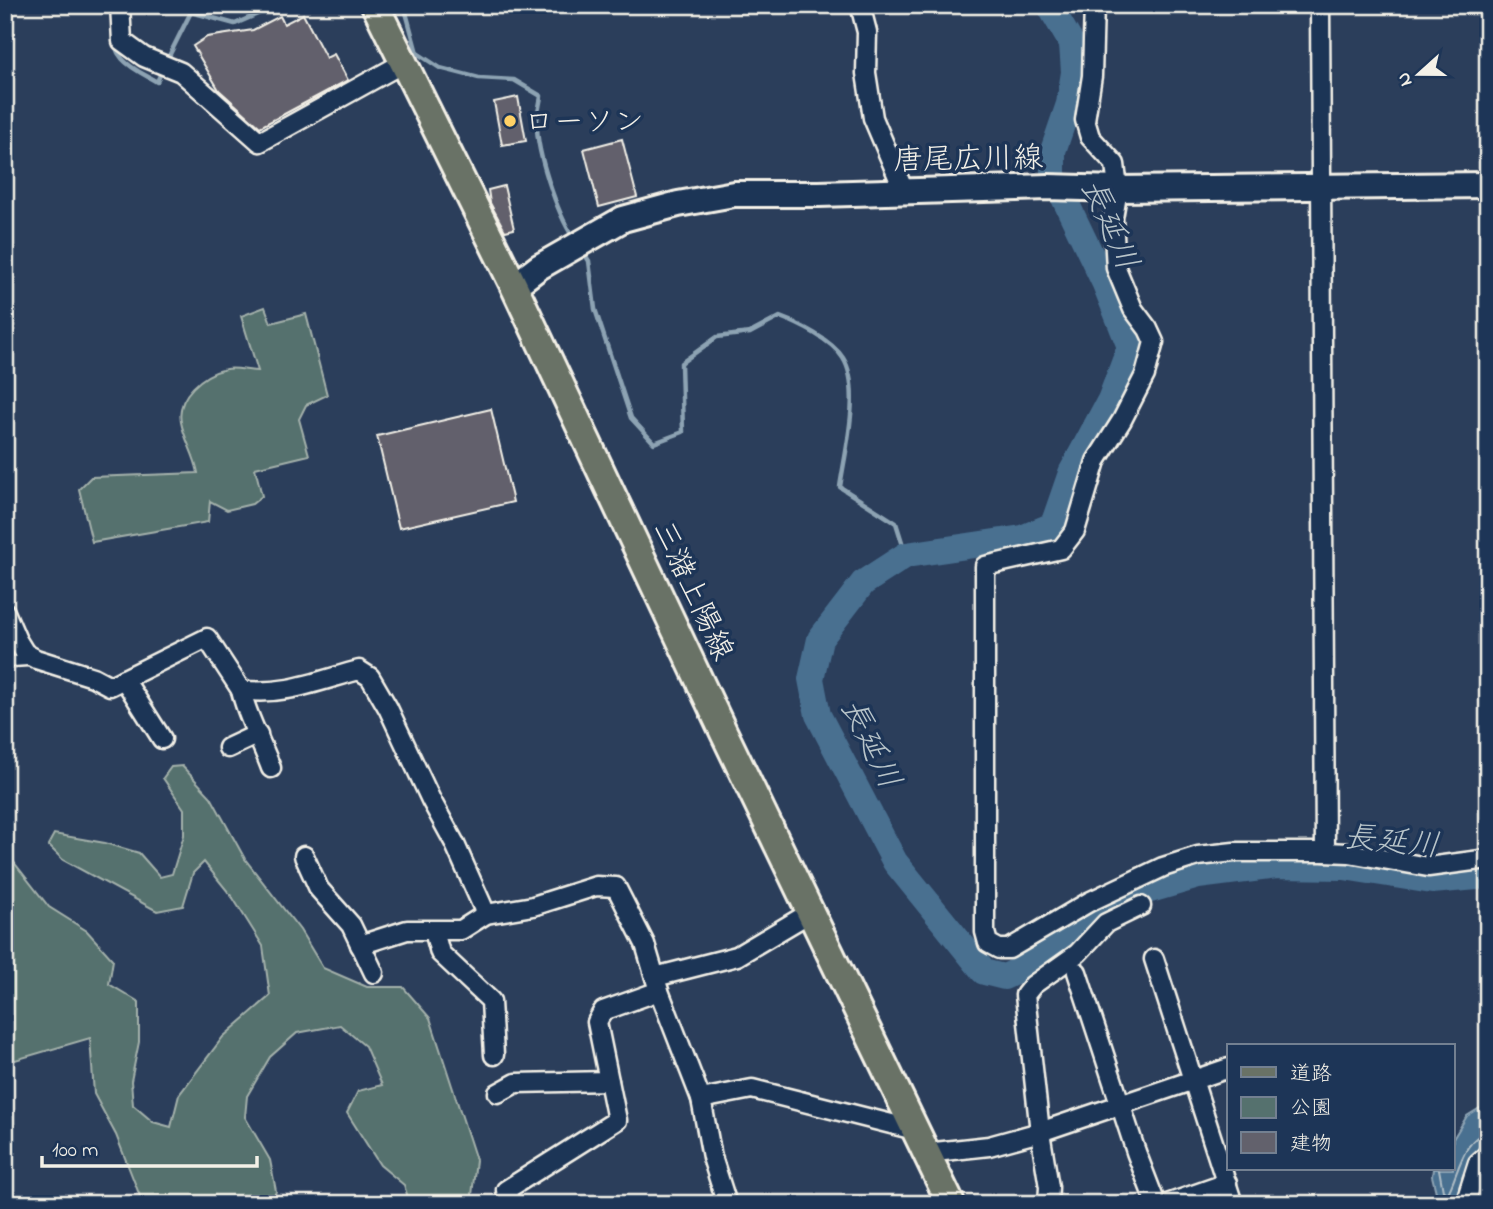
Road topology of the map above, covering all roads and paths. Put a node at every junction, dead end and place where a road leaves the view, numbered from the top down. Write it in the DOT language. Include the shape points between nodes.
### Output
graph roads {
  1 [pos="120,5"];
  2 [pos="375,5"];
  3 [pos="860,5"];
  4 [pos="1094,5"];
  5 [pos="1320,5"];
  6 [pos="403,63"];
  7 [pos="1488,185"];
  8 [pos="1320,188"];
  9 [pos="1111,189"];
  10 [pos="904,191"];
  11 [pos="514,286"];
  12 [pos="5,612"];
  13 [pos="36,659"];
  14 [pos="5,662"];
  15 [pos="124,679"];
  16 [pos="241,690"];
  17 [pos="258,734"];
  18 [pos="162,740"];
  19 [pos="228,748"];
  20 [pos="271,768"];
  21 [pos="1325,852"];
  22 [pos="304,856"];
  23 [pos="1488,859"];
  24 [pos="1141,906"];
  25 [pos="811,912"];
  26 [pos="486,914"];
  27 [pos="433,931"];
  28 [pos="360,945"];
  29 [pos="1154,959"];
  30 [pos="1077,972"];
  31 [pos="374,973"];
  32 [pos="657,984"];
  33 [pos="494,1055"];
  34 [pos="1227,1069"];
  35 [pos="1194,1080"];
  36 [pos="609,1081"];
  37 [pos="498,1093"];
  38 [pos="701,1100"];
  39 [pos="1120,1104"];
  40 [pos="1040,1132"];
  41 [pos="921,1141"];
  42 [pos="1488,1154"];
  43 [pos="1227,1183"];
  44 [pos="509,1204"];
  45 [pos="727,1204"];
  46 [pos="951,1204"];
  47 [pos="1048,1204"];
  48 [pos="1156,1204"];
  49 [pos="1167,1204"];
  50 [pos="1233,1204"];
  51 [pos="1465,1204"];
  1 -- 6 [label="street" via="122,41 144,57 181,72 261,142"];
  2 -- 6 [label="main road, 三潴上陽線"];
  3 -- 10 [label="street" via="867,32 866,73 873,118"];
  4 -- 9 [label="street" via="1085,120 1090,137 1115,164"];
  5 -- 8 [label="street"];
  6 -- 11 [label="main road, 三潴上陽線"];
  7 -- 8 [label="main road, 唐尾広川線"];
  8 -- 9 [label="main road, 唐尾広川線"];
  8 -- 21 [label="street"];
  9 -- 10 [label="main road, 唐尾広川線"];
  9 -- 21 [label="street" via="1116,268 1133,309 1154,342 1145,375 1096,461 1075,531 1061,549 985,566 988,943 1009,949 1089,902 1198,856"];
  10 -- 11 [label="main road, 唐尾広川線" via="734,194 678,204 623,219 538,267"];
  11 -- 25 [label="main road, 三潴上陽線"];
  12 -- 13 [label="street" via="16,640"];
  13 -- 14 [label="lane"];
  13 -- 15 [label="street" via="110,686"];
  15 -- 16 [label="street" via="207,638"];
  15 -- 18 [label="street"];
  16 -- 17 [label="street" via="244,708"];
  16 -- 26 [label="street" via="277,691 359,670 370,677"];
  17 -- 19 [label="street"];
  17 -- 20 [label="street"];
  21 -- 23 [label="street" via="1428,867"];
  22 -- 28 [label="street" via="319,889 351,925"];
  24 -- 40 [label="street" via="1106,923 1078,953 1025,995"];
  25 -- 32 [label="street" via="737,956"];
  25 -- 41 [label="main road, 三潴上陽線"];
  26 -- 27 [label="street" via="461,930"];
  26 -- 32 [label="street" via="533,906 596,886 616,887 645,944"];
  27 -- 28 [label="street" via="407,930"];
  27 -- 33 [label="street" via="440,953 491,1001"];
  28 -- 31 [label="street"];
  29 -- 35 [label="street"];
  30 -- 39 [label="street"];
  32 -- 36 [label="street" via="603,1012 597,1022"];
  32 -- 38 [label="street"];
  34 -- 35 [label="street"];
  35 -- 39 [label="street"];
  35 -- 43 [label="street"];
  36 -- 37 [label="street" via="516,1083"];
  36 -- 44 [label="street" via="617,1120 506,1190"];
  38 -- 41 [label="street" via="752,1089"];
  38 -- 45 [label="street"];
  39 -- 40 [label="street"];
  39 -- 48 [label="street"];
  40 -- 41 [label="street" via="989,1146"];
  40 -- 47 [label="street"];
  41 -- 46 [label="main road, 三潴上陽線"];
  42 -- 51 [label="street" via="1478,1163"];
  43 -- 49 [label="street"];
  43 -- 50 [label="street"];
}
